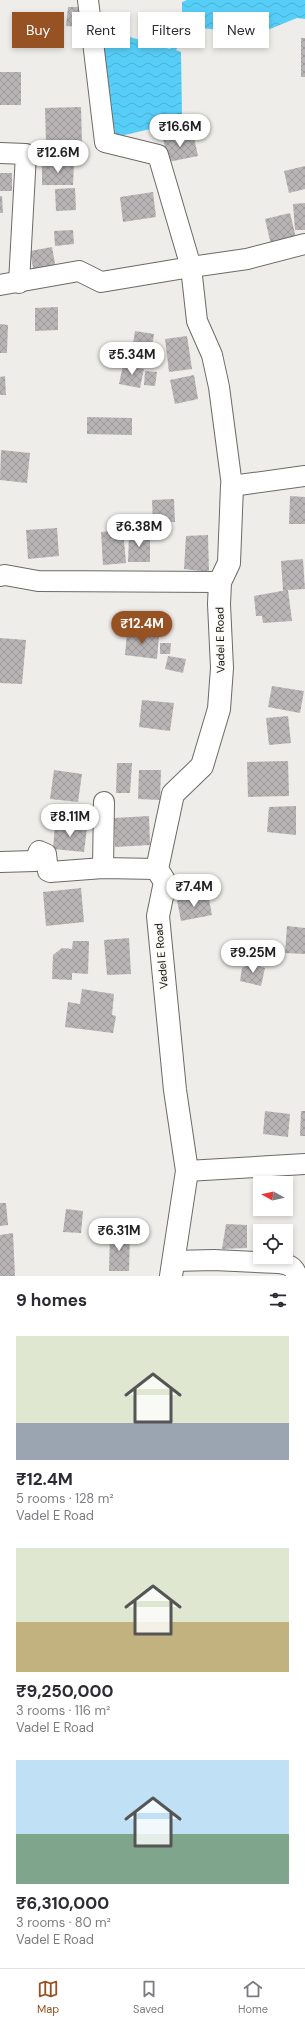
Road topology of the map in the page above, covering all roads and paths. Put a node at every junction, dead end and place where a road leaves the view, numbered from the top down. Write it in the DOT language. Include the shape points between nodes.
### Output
graph roads {
  1 [pos="88,0"];
  2 [pos="0,153"];
  3 [pos="305,244"];
  4 [pos="191,267"];
  5 [pos="10,284"];
  6 [pos="305,476"];
  7 [pos="232,486"];
  8 [pos="0,576"];
  9 [pos="220,582"];
  10 [pos="104,802"];
  11 [pos="0,862"];
  12 [pos="103,868"];
  13 [pos="157,869"];
  14 [pos="305,1164"];
  15 [pos="187,1171"];
  16 [pos="172,1268"];
  17 [pos="297,1276"];
  1 -- 4 [label="street" via="105,142 158,155"];
  2 -- 5 [label="street" via="26,154"];
  3 -- 4 [label="street" via="247,259"];
  4 -- 5 [label="street" via="101,282 79,271"];
  4 -- 7 [label="street" via="197,321 212,355 220,387"];
  6 -- 7 [label="street"];
  7 -- 9 [label="street, Vadel E Road" via="229,563"];
  8 -- 9 [label="street" via="38,581"];
  9 -- 13 [label="street, Vadel E Road" via="222,668 219,709 202,766 173,794"];
  10 -- 12 [label="street"];
  11 -- 12 [label="street" via="35,861 39,851 46,854 50,872"];
  12 -- 13 [label="street"];
  13 -- 15 [label="street, Vadel E Road" via="165,882 158,916 175,1090"];
  14 -- 15 [label="street"];
  15 -- 16 [label="street, Vadel E Road"];
  16 -- 17 [label="street" via="214,1260 278,1263 289,1265"];
}
